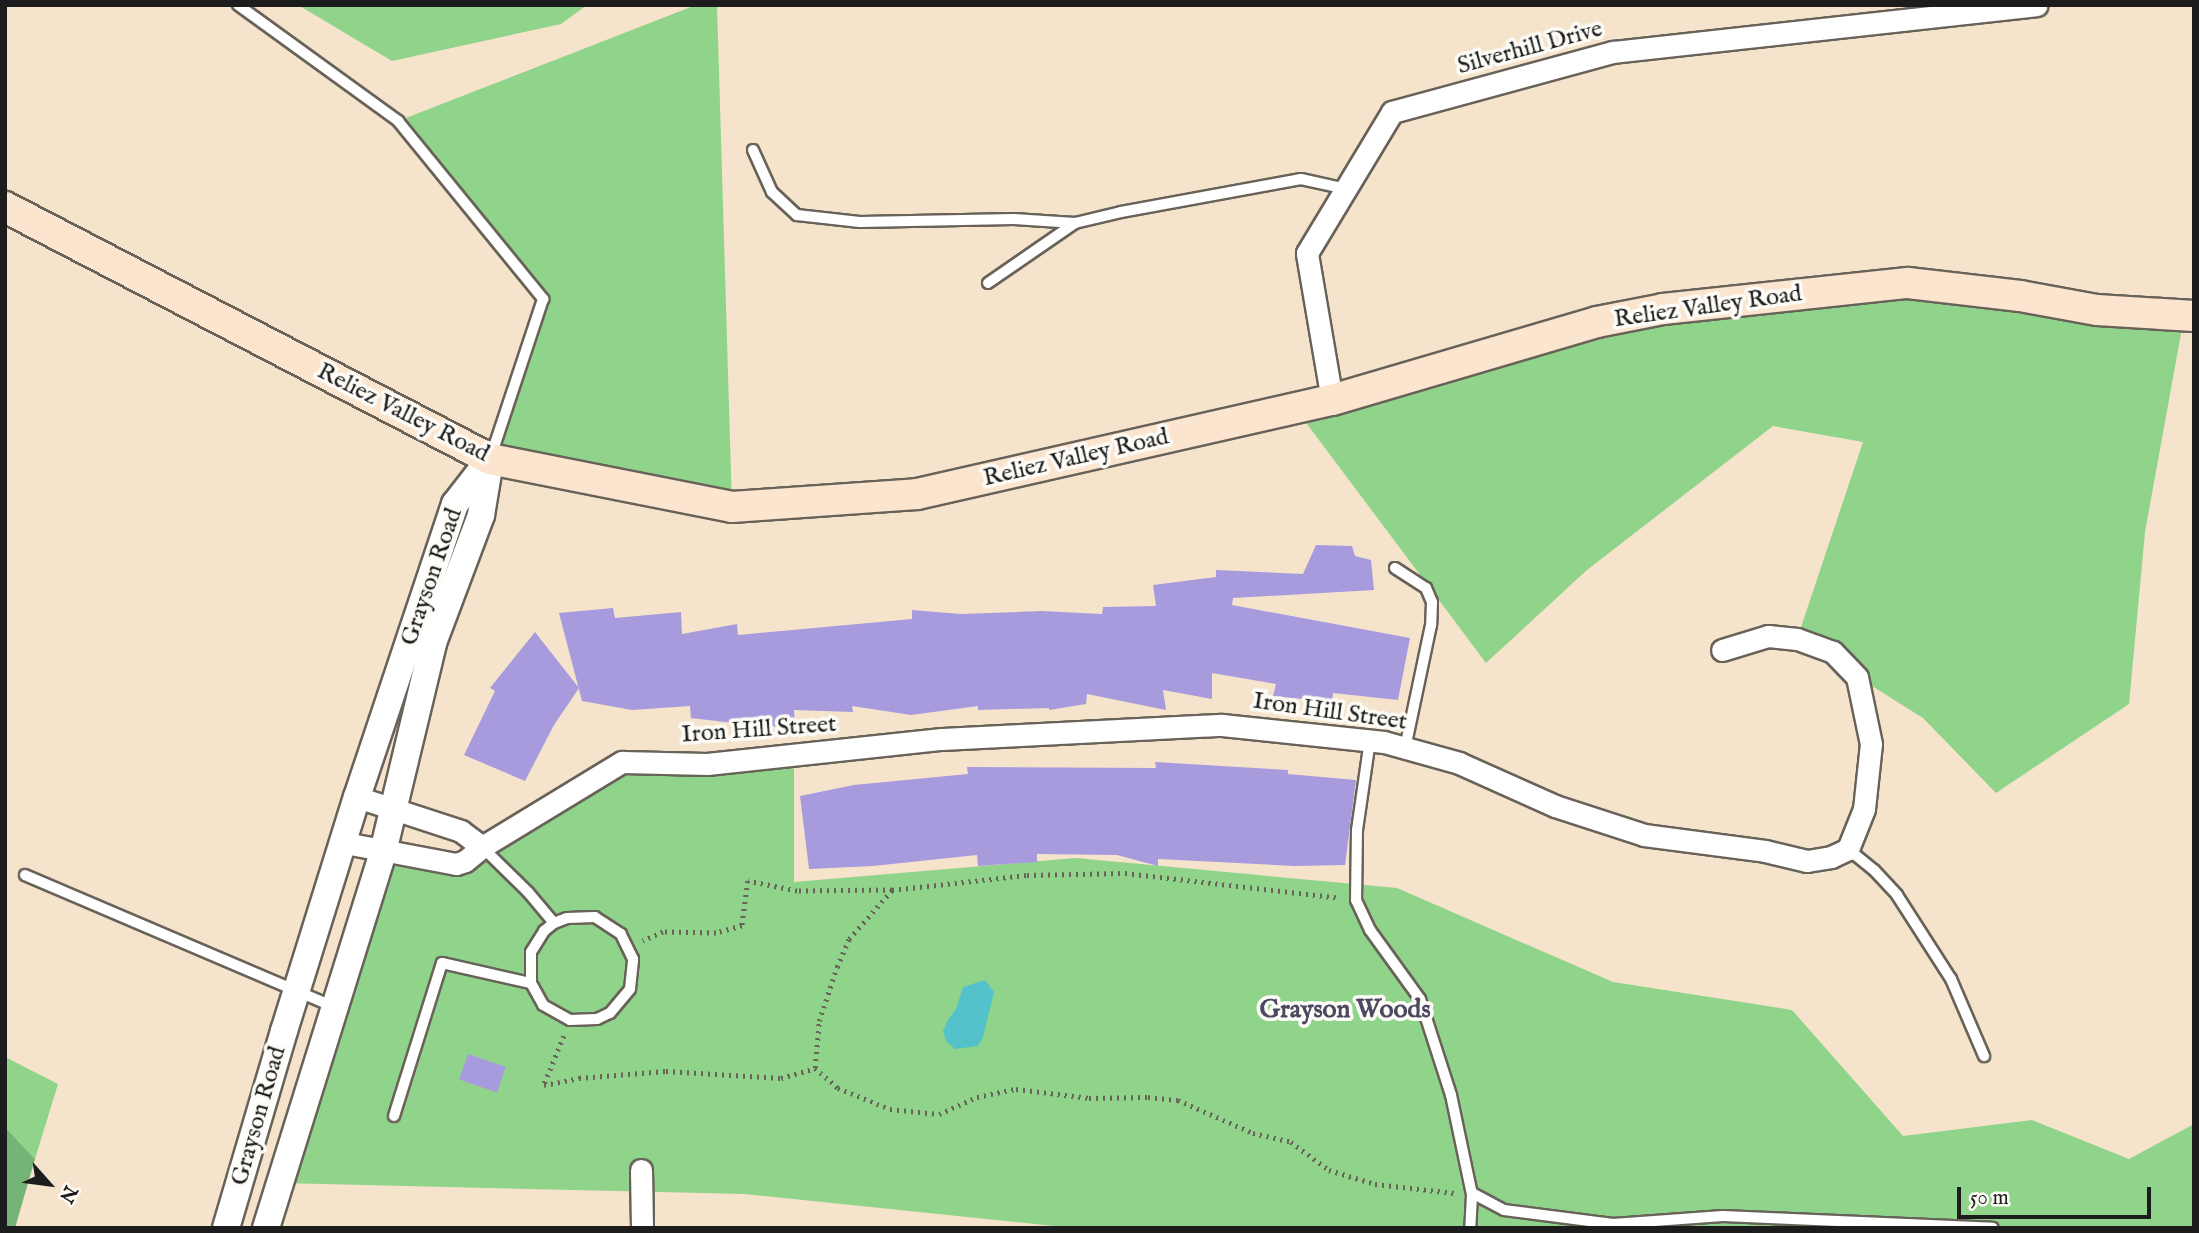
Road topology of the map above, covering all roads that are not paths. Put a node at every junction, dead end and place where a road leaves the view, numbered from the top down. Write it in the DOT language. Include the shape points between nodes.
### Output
graph roads {
  1 [pos="238,5"];
  2 [pos="2036,5"];
  3 [pos="753,150"];
  4 [pos="1346,189"];
  5 [pos="5,207"];
  6 [pos="1075,223"];
  7 [pos="988,284"];
  8 [pos="2194,316"];
  9 [pos="1332,400"];
  10 [pos="490,459"];
  11 [pos="1395,568"];
  12 [pos="1722,650"];
  13 [pos="1370,740"];
  14 [pos="1405,748"];
  15 [pos="357,797"];
  16 [pos="394,809"];
  17 [pos="345,843"];
  18 [pos="482,847"];
  19 [pos="1849,849"];
  20 [pos="383,852"];
  21 [pos="25,875"];
  22 [pos="554,923"];
  23 [pos="531,984"];
  24 [pos="296,993"];
  25 [pos="334,1007"];
  26 [pos="1984,1056"];
  27 [pos="394,1116"];
  28 [pos="641,1170"];
  29 [pos="1472,1194"];
  30 [pos="226,1228"];
  31 [pos="266,1228"];
  32 [pos="642,1228"];
  33 [pos="1470,1228"];
  34 [pos="1993,1228"];
  1 -- 10 [label="lane" via="398,121 543,299"];
  2 -- 4 [label="street, Silverhill Drive" via="1613,52 1392,112"];
  3 -- 6 [label="lane" via="772,192 797,215 860,222 1014,219"];
  4 -- 6 [label="lane" via="1301,179"];
  4 -- 9 [label="street, Silverhill Drive" via="1307,253"];
  5 -- 10 [label="main road, Reliez Valley Road"];
  6 -- 7 [label="lane"];
  8 -- 9 [label="main road, Reliez Valley Road" via="2097,310 1908,283 1597,322"];
  9 -- 10 [label="main road, Reliez Valley Road" via="917,494 827,502 732,507"];
  10 -- 15 [label="street, Grayson Road" via="455,504"];
  10 -- 16 [label="street, Grayson Road" via="481,515 432,643"];
  11 -- 14 [label="lane" via="1421,583 1432,602"];
  12 -- 19 [label="street" via="1768,636 1797,639 1833,652 1857,677 1871,744 1864,809"];
  13 -- 14 [label="street, Iron Hill Street"];
  13 -- 18 [label="street, Iron Hill Street" via="1222,725 942,739 707,764 622,762"];
  13 -- 29 [label="lane" via="1357,830 1356,900 1370,930 1420,999 1451,1095"];
  14 -- 19 [label="street, Iron Hill Street" via="1459,763 1555,806 1644,835 1807,861"];
  15 -- 16 [label="street"];
  15 -- 17 [label="street, Grayson Road"];
  16 -- 18 [label="street" via="461,831"];
  16 -- 20 [label="street, Grayson Road"];
  17 -- 20 [label="street, Iron Hill Street"];
  17 -- 24 [label="street, Grayson Road"];
  18 -- 20 [label="street, Iron Hill Street" via="456,863"];
  18 -- 22 [label="lane"];
  19 -- 26 [label="lane" via="1897,895 1951,979"];
  20 -- 25 [label="street, Grayson Road"];
  21 -- 24 [label="lane"];
  22 -- 23 [label="lane" via="531,952"];
  22 -- 23 [label="lane" via="595,917 621,934 634,973 622,1003 597,1019 570,1020 556,1015 543,1005"];
  23 -- 27 [label="lane" via="442,963"];
  24 -- 25 [label="lane"];
  24 -- 30 [label="street, Grayson Road"];
  25 -- 31 [label="street, Grayson Road"];
  28 -- 32 [label="street"];
  29 -- 33 [label="lane"];
  29 -- 34 [label="lane" via="1504,1210 1613,1224 1723,1216"];
}
